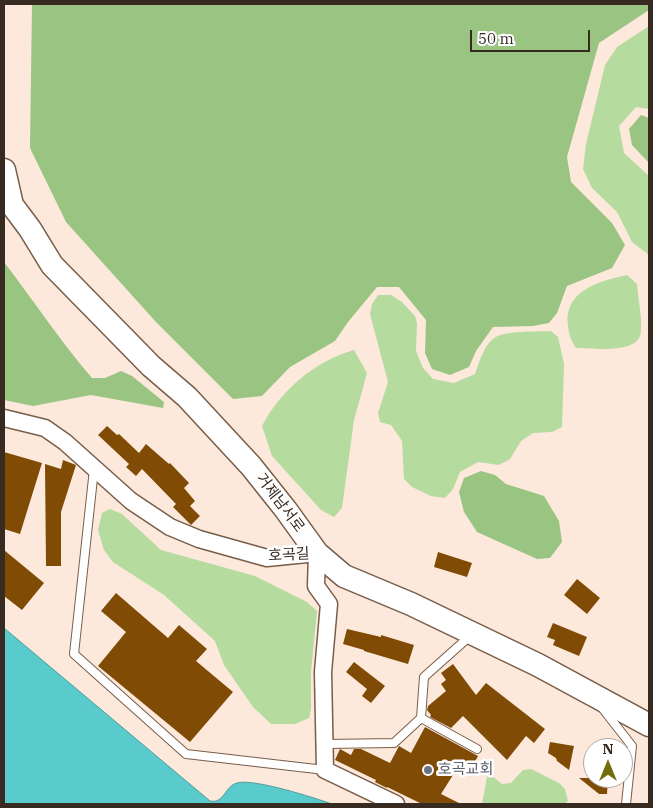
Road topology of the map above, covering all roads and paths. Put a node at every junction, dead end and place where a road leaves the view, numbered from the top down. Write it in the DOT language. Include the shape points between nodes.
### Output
graph roads {
  1 [pos="4,170"];
  2 [pos="4,418"];
  3 [pos="94,469"];
  4 [pos="317,553"];
  5 [pos="473,633"];
  6 [pos="590,693"];
  7 [pos="421,718"];
  8 [pos="649,725"];
  9 [pos="325,744"];
  10 [pos="477,749"];
  11 [pos="325,770"];
  12 [pos="396,804"];
  13 [pos="626,804"];
  1 -- 4 [label="main road, 거제남서로" via="12,205 52,265 151,366 187,397 251,466"];
  2 -- 3 [label="street, 호곡길" via="45,428"];
  3 -- 4 [label="street, 호곡길" via="131,501 170,527 199,538 267,558"];
  3 -- 11 [label="lane" via="74,654 186,754"];
  4 -- 5 [label="main road, 거제남서로" via="344,576"];
  4 -- 9 [label="street, 호곡길" via="316,586 329,604 323,672"];
  5 -- 6 [label="main road, 거제남서로"];
  5 -- 7 [label="lane" via="424,678"];
  6 -- 8 [label="main road, 거제남서로"];
  6 -- 13 [label="lane" via="632,746"];
  7 -- 9 [label="lane" via="394,743"];
  7 -- 10 [label="lane"];
  9 -- 11 [label="street, 호곡길"];
  11 -- 12 [label="street"];
}
